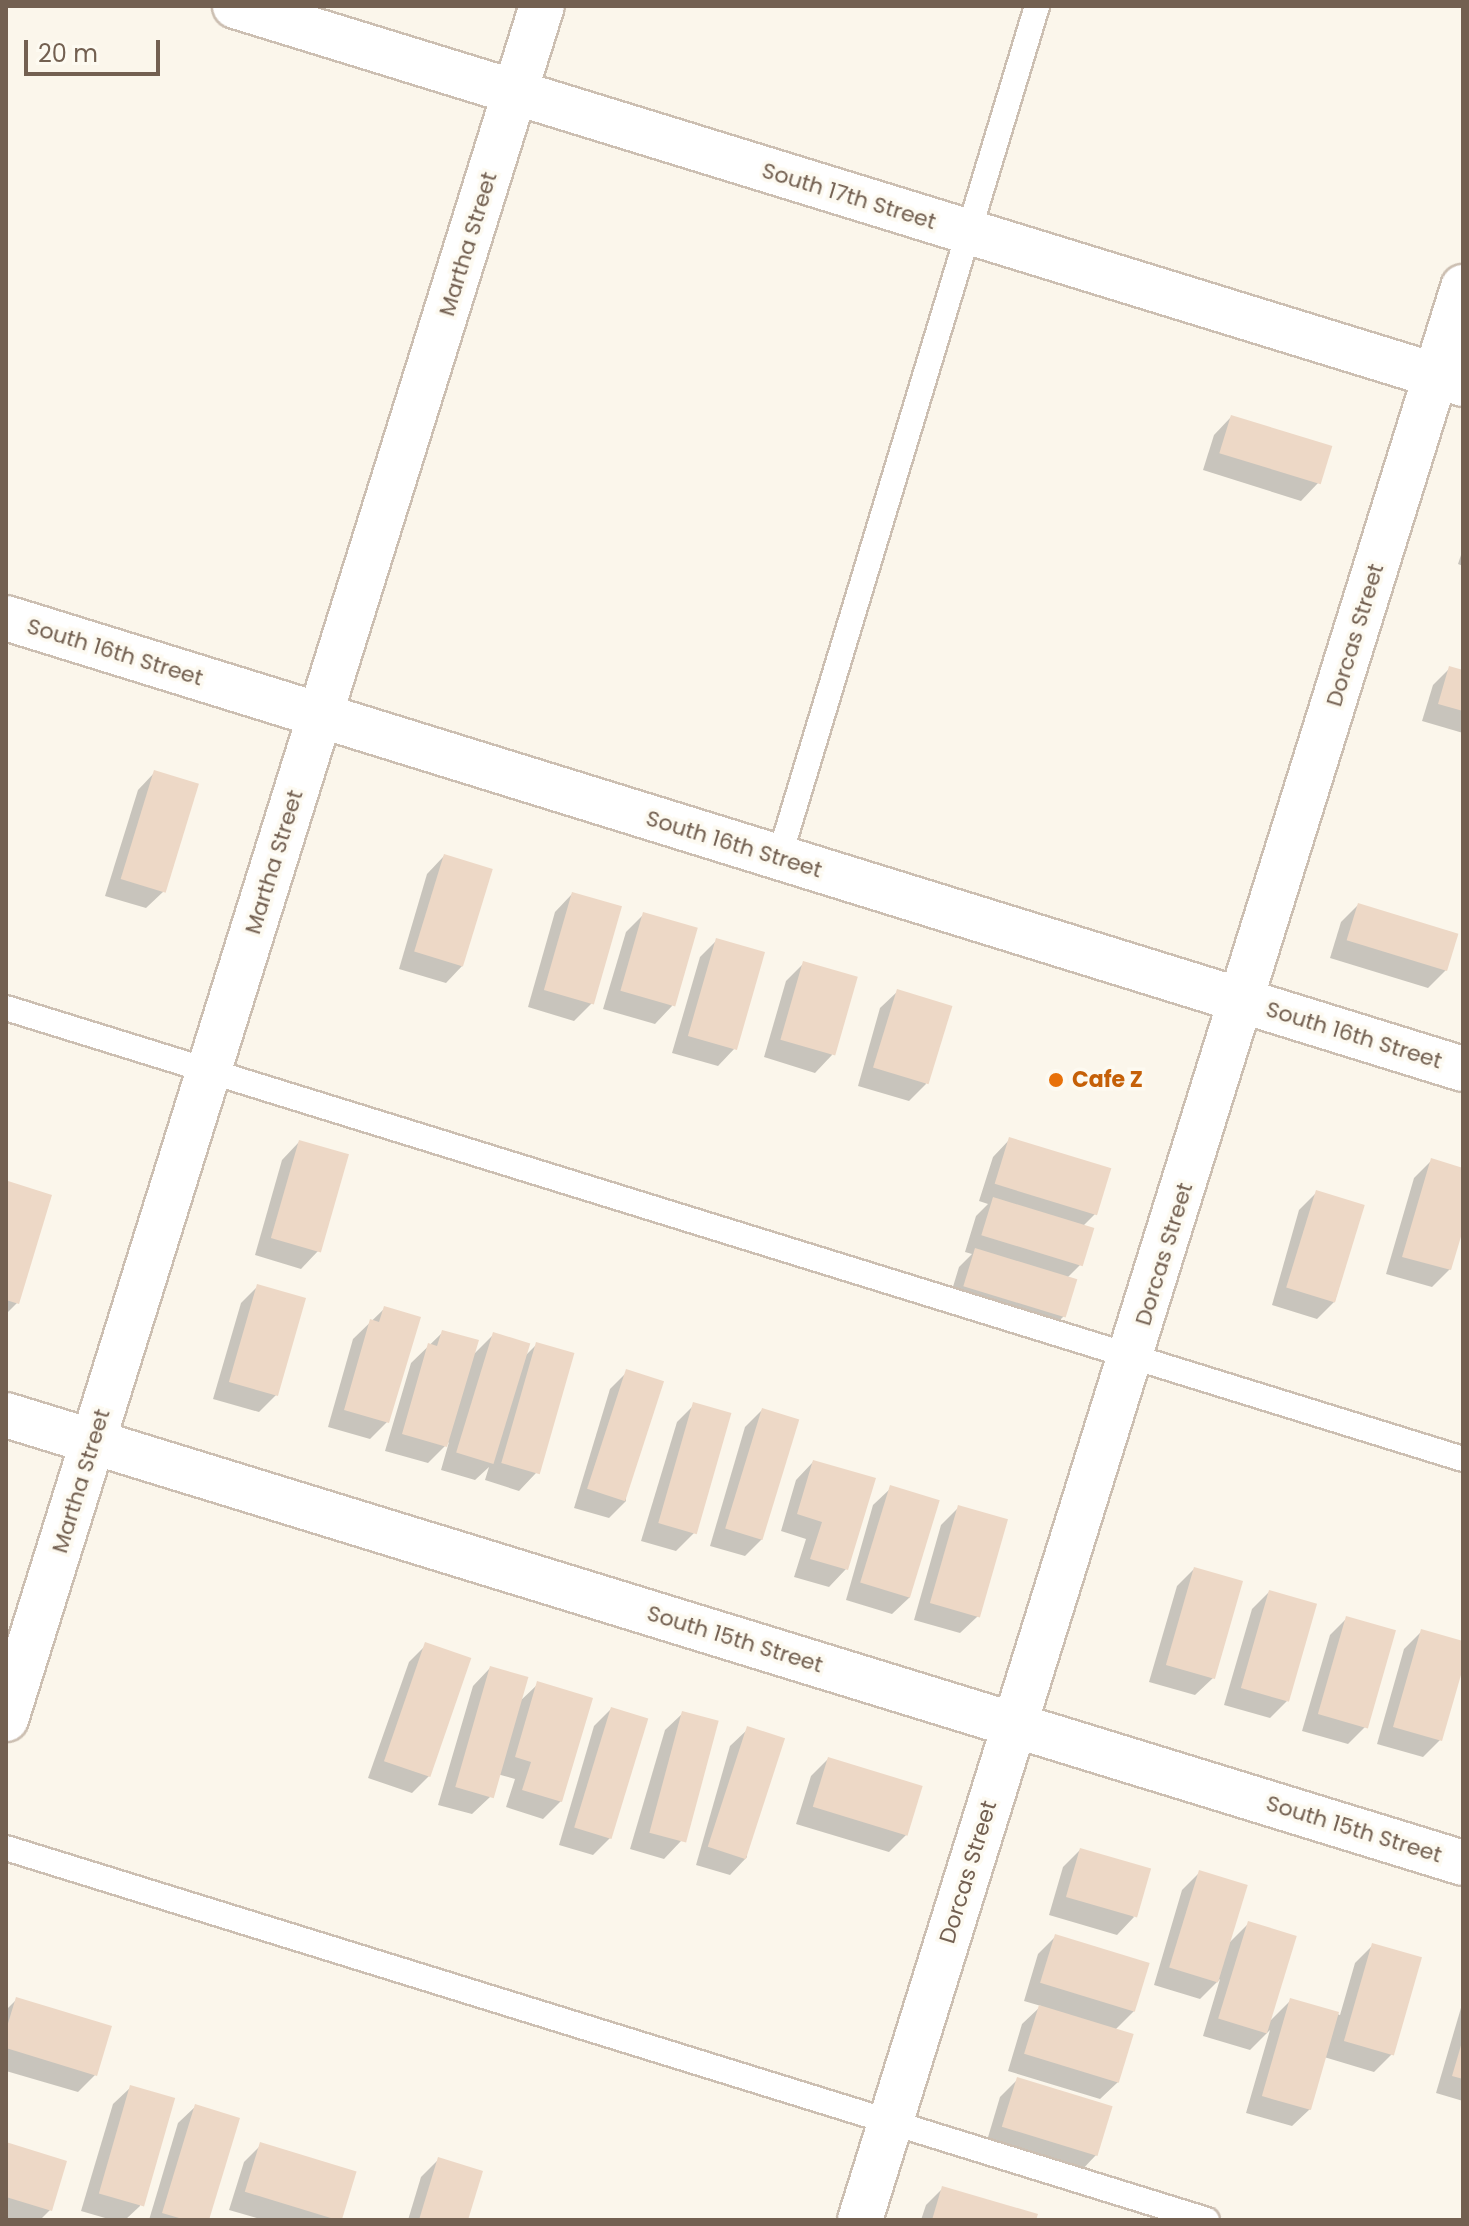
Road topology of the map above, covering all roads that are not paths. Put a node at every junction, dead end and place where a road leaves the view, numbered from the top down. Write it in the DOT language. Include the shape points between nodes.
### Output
graph roads {
  1 [pos="235,6"];
  2 [pos="542,6"];
  3 [pos="1037,6"];
  4 [pos="516,93"];
  5 [pos="967,232"];
  6 [pos="1463,287"];
  7 [pos="1449,379"];
  8 [pos="6,618"];
  9 [pos="320,715"];
  10 [pos="779,858"];
  11 [pos="1241,1000"];
  12 [pos="6,1008"];
  13 [pos="1463,1069"];
  14 [pos="209,1071"];
  15 [pos="1132,1357"];
  16 [pos="6,1415"];
  17 [pos="93,1442"];
  18 [pos="1463,1459"];
  19 [pos="6,1719"];
  20 [pos="1013,1724"];
  21 [pos="6,1848"];
  22 [pos="1463,1863"];
  23 [pos="891,2124"];
  24 [pos="860,2220"];
  25 [pos="1207,2220"];
  1 -- 4 [label="street, South 17th Street"];
  2 -- 4 [label="street, Martha Street"];
  3 -- 5 [label="lane"];
  4 -- 5 [label="street, South 17th Street"];
  4 -- 9 [label="street, Martha Street"];
  5 -- 7 [label="street, South 17th Street"];
  5 -- 10 [label="lane"];
  6 -- 7 [label="street, Dorcas Street"];
  7 -- 11 [label="street, Dorcas Street"];
  8 -- 9 [label="street, South 16th Street"];
  9 -- 10 [label="street, South 16th Street"];
  9 -- 14 [label="street, Martha Street"];
  10 -- 11 [label="street, South 16th Street"];
  11 -- 13 [label="street, South 16th Street"];
  11 -- 15 [label="street, Dorcas Street"];
  12 -- 14 [label="lane"];
  14 -- 15 [label="lane"];
  14 -- 17 [label="street, Martha Street"];
  15 -- 18 [label="lane"];
  15 -- 20 [label="street, Dorcas Street"];
  16 -- 17 [label="street, South 15th Street"];
  17 -- 19 [label="street, Martha Street"];
  17 -- 20 [label="street, South 15th Street"];
  20 -- 22 [label="street, South 15th Street"];
  20 -- 23 [label="street, Dorcas Street"];
  21 -- 23 [label="lane"];
  23 -- 24 [label="street, Dorcas Street"];
  23 -- 25 [label="lane"];
}
